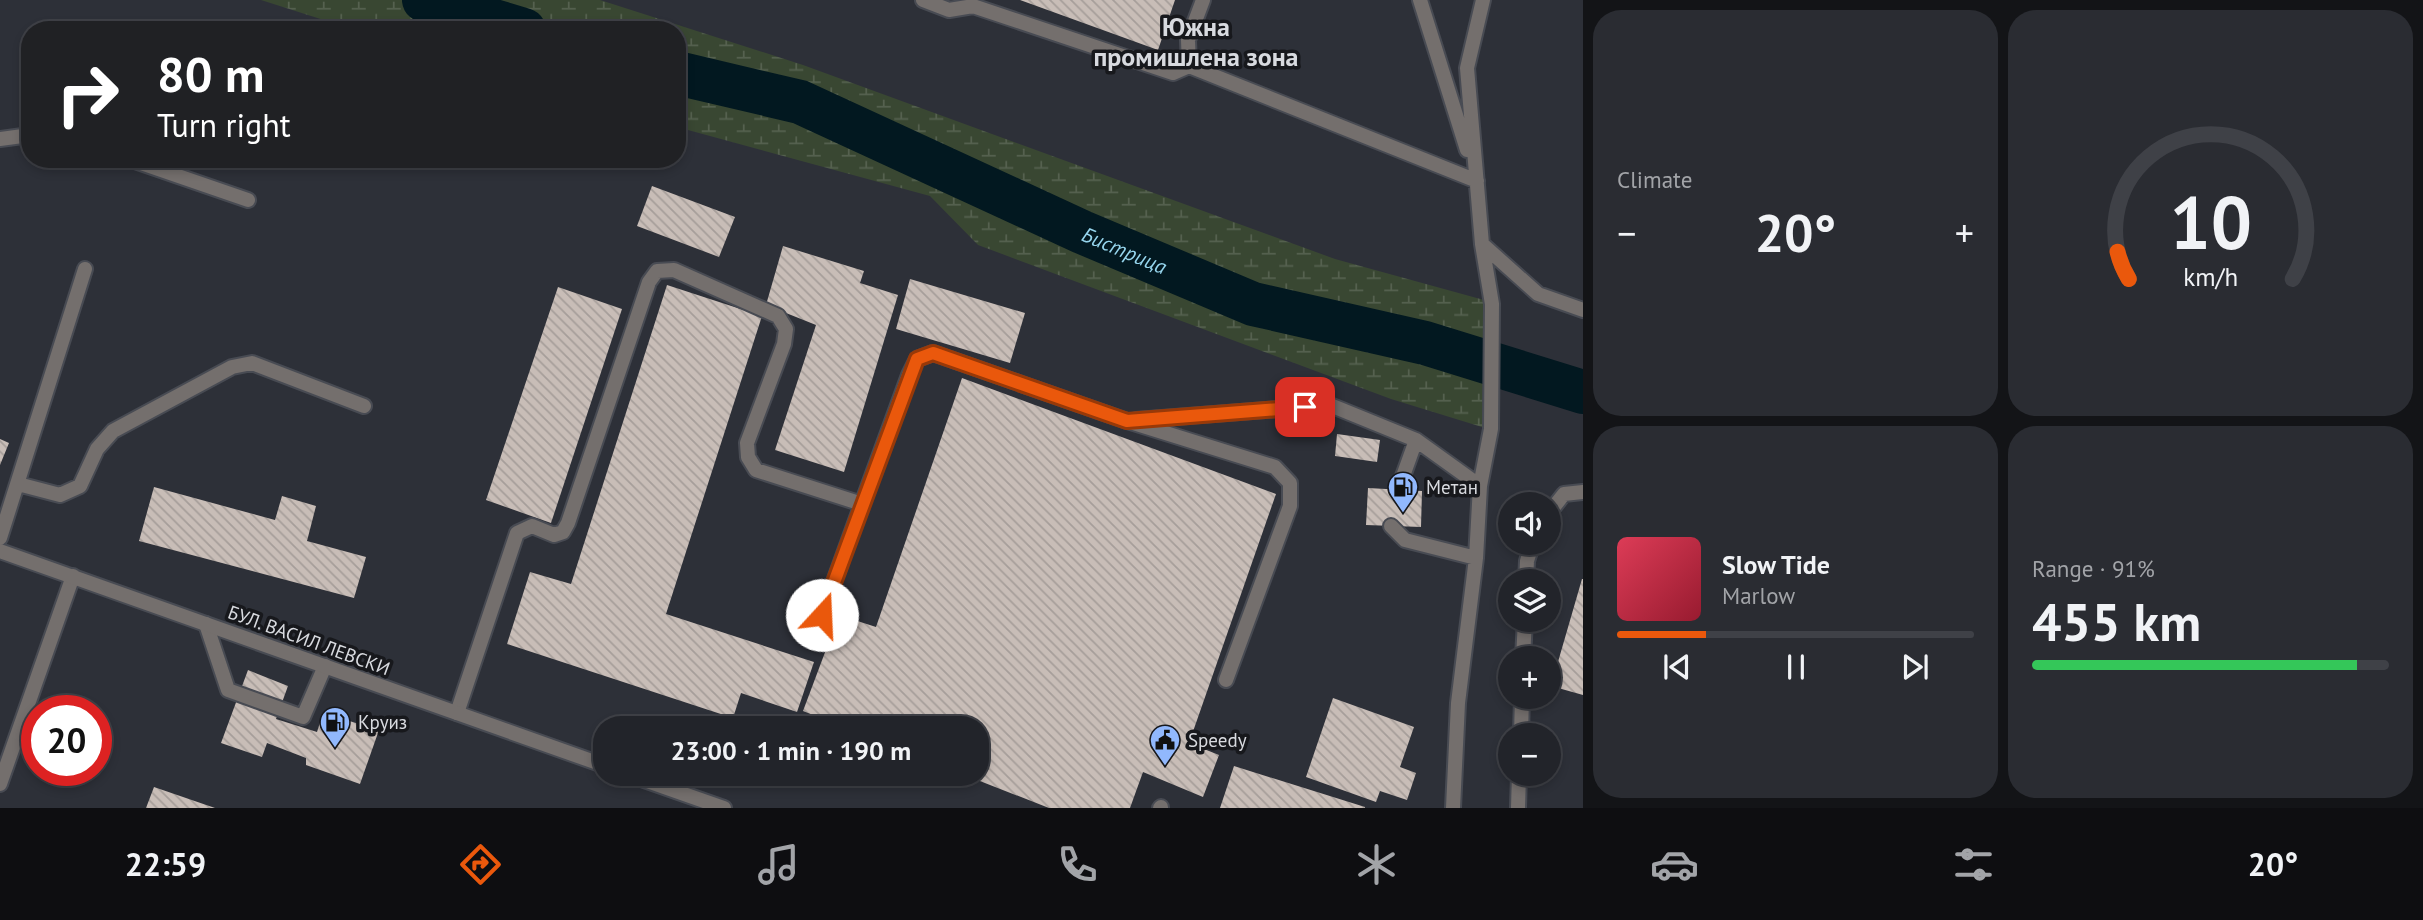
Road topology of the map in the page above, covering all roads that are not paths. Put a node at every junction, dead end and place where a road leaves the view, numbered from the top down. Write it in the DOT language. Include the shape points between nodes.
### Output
graph roads {
  1 [pos="923,0"];
  2 [pos="1203,0"];
  3 [pos="1420,0"];
  4 [pos="1483,0"];
  5 [pos="1189,66"];
  6 [pos="21,136"];
  7 [pos="0,139"];
  8 [pos="155,168"];
  9 [pos="1477,181"];
  10 [pos="248,200"];
  11 [pos="1482,244"];
  12 [pos="85,269"];
  13 [pos="1583,310"];
  14 [pos="364,406"];
  15 [pos="1127,421"];
  16 [pos="1416,440"];
  17 [pos="18,484"];
  18 [pos="1480,486"];
  19 [pos="1398,490"];
  20 [pos="1583,492"];
  21 [pos="1561,498"];
  22 [pos="862,504"];
  23 [pos="1391,526"];
  24 [pos="0,538"];
  25 [pos="0,551"];
  26 [pos="1476,558"];
  27 [pos="73,576"];
  28 [pos="822,615"];
  29 [pos="206,624"];
  30 [pos="325,666"];
  31 [pos="1226,680"];
  32 [pos="457,713"];
  33 [pos="593,761"];
  34 [pos="0,784"];
  35 [pos="661,786"];
  36 [pos="1519,786"];
  37 [pos="724,808"];
  38 [pos="1452,808"];
  39 [pos="1518,808"];
  1 -- 5 [label="street" via="949,10 972,6 1173,73"];
  2 -- 5 [label="street" via="1188,40"];
  3 -- 9 [label="street"];
  4 -- 9 [label="street" via="1467,68"];
  5 -- 9 [label="street"];
  6 -- 7 [label="street"];
  8 -- 10 [label="street"];
  9 -- 11 [label="street"];
  11 -- 13 [label="street" via="1538,294"];
  11 -- 18 [label="street" via="1492,304 1491,429"];
  12 -- 17 [label="street"];
  14 -- 17 [label="street" via="252,363 232,367 113,431 97,449 79,486 60,495"];
  15 -- 16 [label="street" via="1330,405"];
  15 -- 22 [label="street" via="933,353 917,359 909,375"];
  15 -- 31 [label="street" via="1275,467 1290,483 1290,506"];
  16 -- 18 [label="street"];
  16 -- 19 [label="street"];
  17 -- 24 [label="street"];
  18 -- 26 [label="street"];
  20 -- 21 [label="street"];
  22 -- 28 [label="street"];
  22 -- 32 [label="street" via="756,470 748,457 747,443 784,344 786,329 778,316 674,270 657,271 649,282 568,523 563,532 554,535 532,526 517,533"];
  23 -- 26 [label="street" via="1405,540"];
  25 -- 27 [label="street, БУЛ. ВАСИЛ ЛЕВСКИ"];
  26 -- 38 [label="street" via="1458,703"];
  27 -- 29 [label="street, БУЛ. ВАСИЛ ЛЕВСКИ"];
  27 -- 34 [label="street"];
  29 -- 30 [label="street, БУЛ. ВАСИЛ ЛЕВСКИ"];
  29 -- 30 [label="street" via="228,690 303,717"];
  30 -- 32 [label="street, БУЛ. ВАСИЛ ЛЕВСКИ"];
  32 -- 33 [label="street, БУЛ. ВАСИЛ ЛЕВСКИ"];
  35 -- 37 [label="street"];
  36 -- 39 [label="street"];
}
